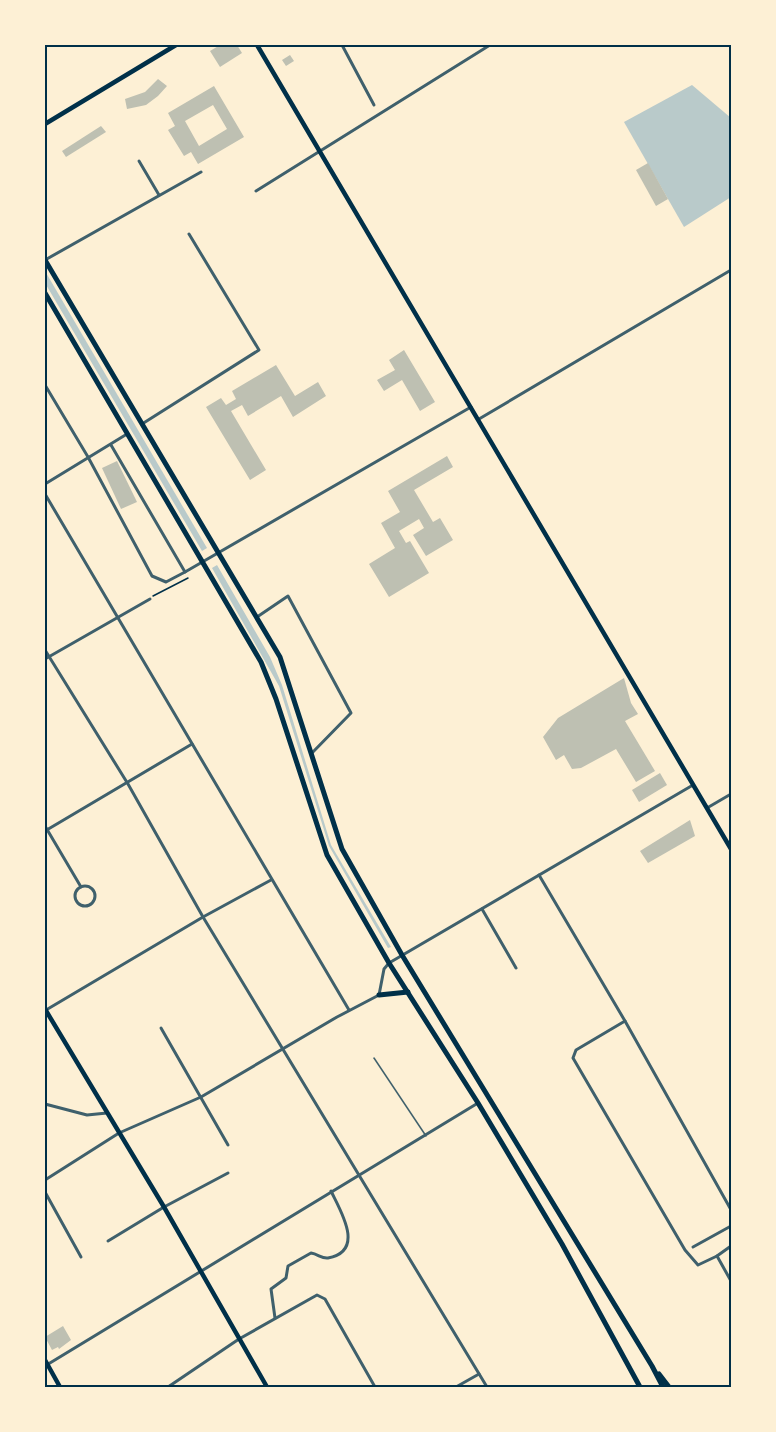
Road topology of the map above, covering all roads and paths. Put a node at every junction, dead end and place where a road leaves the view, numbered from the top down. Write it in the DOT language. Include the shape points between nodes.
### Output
graph roads {
  1 [pos="176,45"];
  2 [pos="257,45"];
  3 [pos="342,45"];
  4 [pos="490,45"];
  5 [pos="374,105"];
  6 [pos="45,124"];
  7 [pos="319,150"];
  8 [pos="139,161"];
  9 [pos="201,172"];
  10 [pos="256,191"];
  11 [pos="159,195"];
  12 [pos="189,234"];
  13 [pos="45,260"];
  14 [pos="731,270"];
  15 [pos="45,293"];
  16 [pos="45,385"];
  17 [pos="471,406"];
  18 [pos="479,419"];
  19 [pos="142,424"];
  20 [pos="127,434"];
  21 [pos="111,445"];
  22 [pos="88,457"];
  23 [pos="45,484"];
  24 [pos="45,494"];
  25 [pos="219,553"];
  26 [pos="203,563"];
  27 [pos="185,572"];
  28 [pos="188,578"];
  29 [pos="150,599"];
  30 [pos="116,618"];
  31 [pos="256,618"];
  32 [pos="45,650"];
  33 [pos="47,658"];
  34 [pos="192,744"];
  35 [pos="311,754"];
  36 [pos="128,784"];
  37 [pos="693,784"];
  38 [pos="731,794"];
  39 [pos="707,808"];
  40 [pos="46,829"];
  41 [pos="731,849"];
  42 [pos="539,875"];
  43 [pos="271,880"];
  44 [pos="81,887"];
  45 [pos="482,909"];
  46 [pos="203,917"];
  47 [pos="402,955"];
  48 [pos="389,963"];
  49 [pos="516,968"];
  50 [pos="408,992"];
  51 [pos="379,995"];
  52 [pos="45,1010"];
  53 [pos="349,1010"];
  54 [pos="625,1021"];
  55 [pos="161,1028"];
  56 [pos="282,1048"];
  57 [pos="374,1058"];
  58 [pos="201,1097"];
  59 [pos="478,1103"];
  60 [pos="45,1104"];
  61 [pos="107,1113"];
  62 [pos="119,1133"];
  63 [pos="426,1136"];
  64 [pos="228,1144"];
  65 [pos="228,1173"];
  66 [pos="357,1175"];
  67 [pos="45,1180"];
  68 [pos="331,1191"];
  69 [pos="45,1192"];
  70 [pos="164,1207"];
  71 [pos="730,1208"];
  72 [pos="731,1226"];
  73 [pos="108,1241"];
  74 [pos="731,1246"];
  75 [pos="693,1247"];
  76 [pos="717,1256"];
  77 [pos="81,1257"];
  78 [pos="201,1270"];
  79 [pos="731,1281"];
  80 [pos="275,1318"];
  81 [pos="239,1339"];
  82 [pos="46,1363"];
  83 [pos="652,1366"];
  84 [pos="479,1374"];
  85 [pos="639,1386"];
  86 [pos="60,1387"];
  87 [pos="168,1387"];
  88 [pos="267,1387"];
  89 [pos="375,1387"];
  90 [pos="456,1387"];
  91 [pos="487,1387"];
  92 [pos="663,1387"];
  93 [pos="669,1387"];
  1 -- 6 [label="main road"];
  2 -- 7 [label="main road"];
  3 -- 5 [label="street"];
  4 -- 7 [label="street"];
  7 -- 10 [label="street"];
  7 -- 17 [label="main road"];
  8 -- 11 [label="street"];
  9 -- 11 [label="street"];
  11 -- 13 [label="street"];
  12 -- 19 [label="street" via="259,350"];
  13 -- 19 [label="main road"];
  14 -- 18 [label="street"];
  15 -- 20 [label="main road"];
  16 -- 22 [label="street"];
  17 -- 18 [label="main road"];
  17 -- 25 [label="street"];
  18 -- 37 [label="main road"];
  19 -- 25 [label="main road"];
  20 -- 21 [label="street"];
  20 -- 26 [label="main road"];
  21 -- 22 [label="street"];
  21 -- 27 [label="street"];
  22 -- 23 [label="street"];
  22 -- 27 [label="street" via="152,576 166,582"];
  24 -- 30 [label="street"];
  25 -- 26 [label="street"];
  25 -- 31 [label="main road"];
  26 -- 27 [label="street"];
  26 -- 48 [label="main road" via="261,662 327,855"];
  28 -- 29 [label="path"];
  29 -- 30 [label="street"];
  30 -- 33 [label="street"];
  30 -- 34 [label="street"];
  31 -- 35 [label="main road" via="280,657"];
  31 -- 35 [label="street" via="288,596 351,713"];
  32 -- 33 [label="street"];
  33 -- 36 [label="street"];
  34 -- 36 [label="street"];
  34 -- 43 [label="street"];
  35 -- 47 [label="main road" via="342,849"];
  36 -- 40 [label="street"];
  36 -- 46 [label="street"];
  37 -- 39 [label="main road"];
  37 -- 42 [label="street"];
  38 -- 39 [label="street"];
  39 -- 41 [label="main road"];
  40 -- 44 [label="street"];
  42 -- 45 [label="street"];
  42 -- 54 [label="street"];
  43 -- 46 [label="street"];
  43 -- 53 [label="street"];
  44 -- 44 [label="street" via="75,897 77,903 88,906 95,899 94,892"];
  45 -- 47 [label="street"];
  45 -- 49 [label="street"];
  46 -- 52 [label="street"];
  46 -- 56 [label="street"];
  47 -- 48 [label="street"];
  47 -- 83 [label="main road"];
  48 -- 50 [label="main road"];
  48 -- 51 [label="street"];
  50 -- 51 [label="main road"];
  50 -- 59 [label="main road"];
  51 -- 53 [label="street"];
  52 -- 61 [label="main road"];
  53 -- 56 [label="street"];
  54 -- 71 [label="street"];
  54 -- 76 [label="street" via="576,1050 573,1058 685,1250 698,1265"];
  55 -- 58 [label="street"];
  56 -- 58 [label="street"];
  56 -- 66 [label="street"];
  57 -- 63 [label="lane"];
  58 -- 62 [label="street"];
  58 -- 64 [label="street"];
  59 -- 63 [label="street"];
  59 -- 85 [label="main road" via="562,1244"];
  60 -- 61 [label="street" via="87,1115"];
  61 -- 62 [label="main road"];
  62 -- 67 [label="street"];
  62 -- 70 [label="main road"];
  63 -- 66 [label="street"];
  65 -- 70 [label="street"];
  66 -- 68 [label="street"];
  66 -- 84 [label="street"];
  68 -- 78 [label="street"];
  68 -- 80 [label="street" via="349,1229 346,1243 332,1257 311,1253 288,1266 286,1278 271,1289"];
  69 -- 77 [label="street"];
  70 -- 73 [label="street"];
  70 -- 78 [label="main road"];
  72 -- 75 [label="street"];
  74 -- 76 [label="street"];
  76 -- 79 [label="street"];
  78 -- 81 [label="main road"];
  78 -- 82 [label="street"];
  80 -- 81 [label="street"];
  80 -- 89 [label="street" via="321,1296"];
  81 -- 87 [label="street"];
  81 -- 88 [label="main road"];
  82 -- 86 [label="main road"];
  83 -- 92 [label="main road"];
  83 -- 93 [label="main road"];
  84 -- 90 [label="street"];
  84 -- 91 [label="street"];
}
